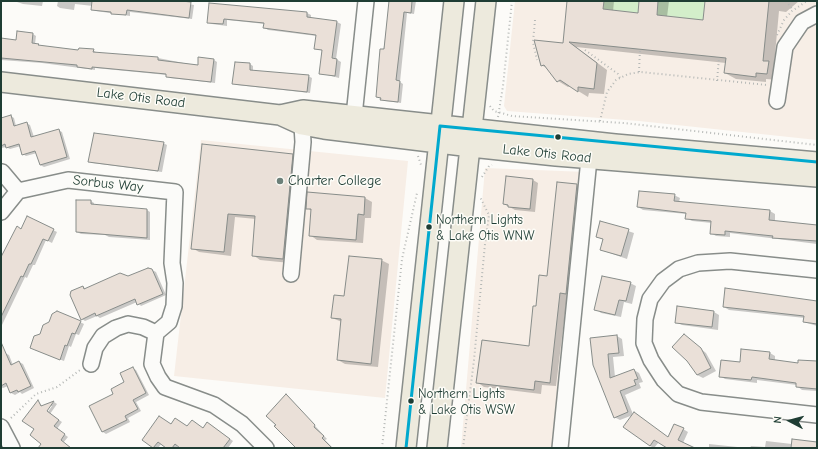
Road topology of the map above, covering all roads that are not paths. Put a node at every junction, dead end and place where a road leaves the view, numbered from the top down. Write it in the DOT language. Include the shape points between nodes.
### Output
graph roads {
  1 [pos="366,1"];
  2 [pos="454,1"];
  3 [pos="486,1"];
  4 [pos="817,14"];
  5 [pos="1,82"];
  6 [pos="777,101"];
  7 [pos="280,115"];
  8 [pos="354,116"];
  9 [pos="302,125"];
  10 [pos="439,134"];
  11 [pos="472,138"];
  12 [pos="589,159"];
  13 [pos="817,162"];
  14 [pos="2,172"];
  15 [pos="817,178"];
  16 [pos="18,191"];
  17 [pos="1,212"];
  18 [pos="817,270"];
  19 [pos="292,274"];
  20 [pos="156,333"];
  21 [pos="90,364"];
  22 [pos="817,415"];
  23 [pos="5,424"];
  24 [pos="12,448"];
  25 [pos="266,448"];
  26 [pos="406,448"];
  27 [pos="436,448"];
  28 [pos="560,448"];
  1 -- 8 [label="street"];
  2 -- 10 [label="main road"];
  3 -- 11 [label="main road"];
  4 -- 6 [label="street" via="802,22 785,47"];
  5 -- 7 [label="main road, Lake Otis Road"];
  7 -- 8 [label="main road, Lake Otis Road" via="303,110"];
  7 -- 9 [label="main road, Lake Otis Road"];
  8 -- 10 [label="main road, Lake Otis Road"];
  9 -- 10 [label="main road, Lake Otis Road"];
  9 -- 19 [label="street" via="303,142"];
  10 -- 11 [label="main road, Lake Otis Road"];
  10 -- 26 [label="main road"];
  11 -- 12 [label="main road, Lake Otis Road"];
  11 -- 13 [label="main road, Lake Otis Road" via="615,144"];
  11 -- 27 [label="main road"];
  12 -- 15 [label="main road, Lake Otis Road"];
  12 -- 28 [label="street"];
  14 -- 16 [label="street"];
  16 -- 17 [label="street"];
  16 -- 20 [label="street, Sorbus Way" via="68,180 175,192 172,263 175,283 174,306 169,322"];
  18 -- 22 [label="street" via="730,261 698,263 679,269 663,281 650,298 644,319 644,343 651,360 664,380 678,394 700,402"];
  20 -- 21 [label="street" via="128,324 116,328 102,336"];
  20 -- 25 [label="street" via="152,364 166,387 214,405 242,424"];
  23 -- 24 [label="street"];
}
